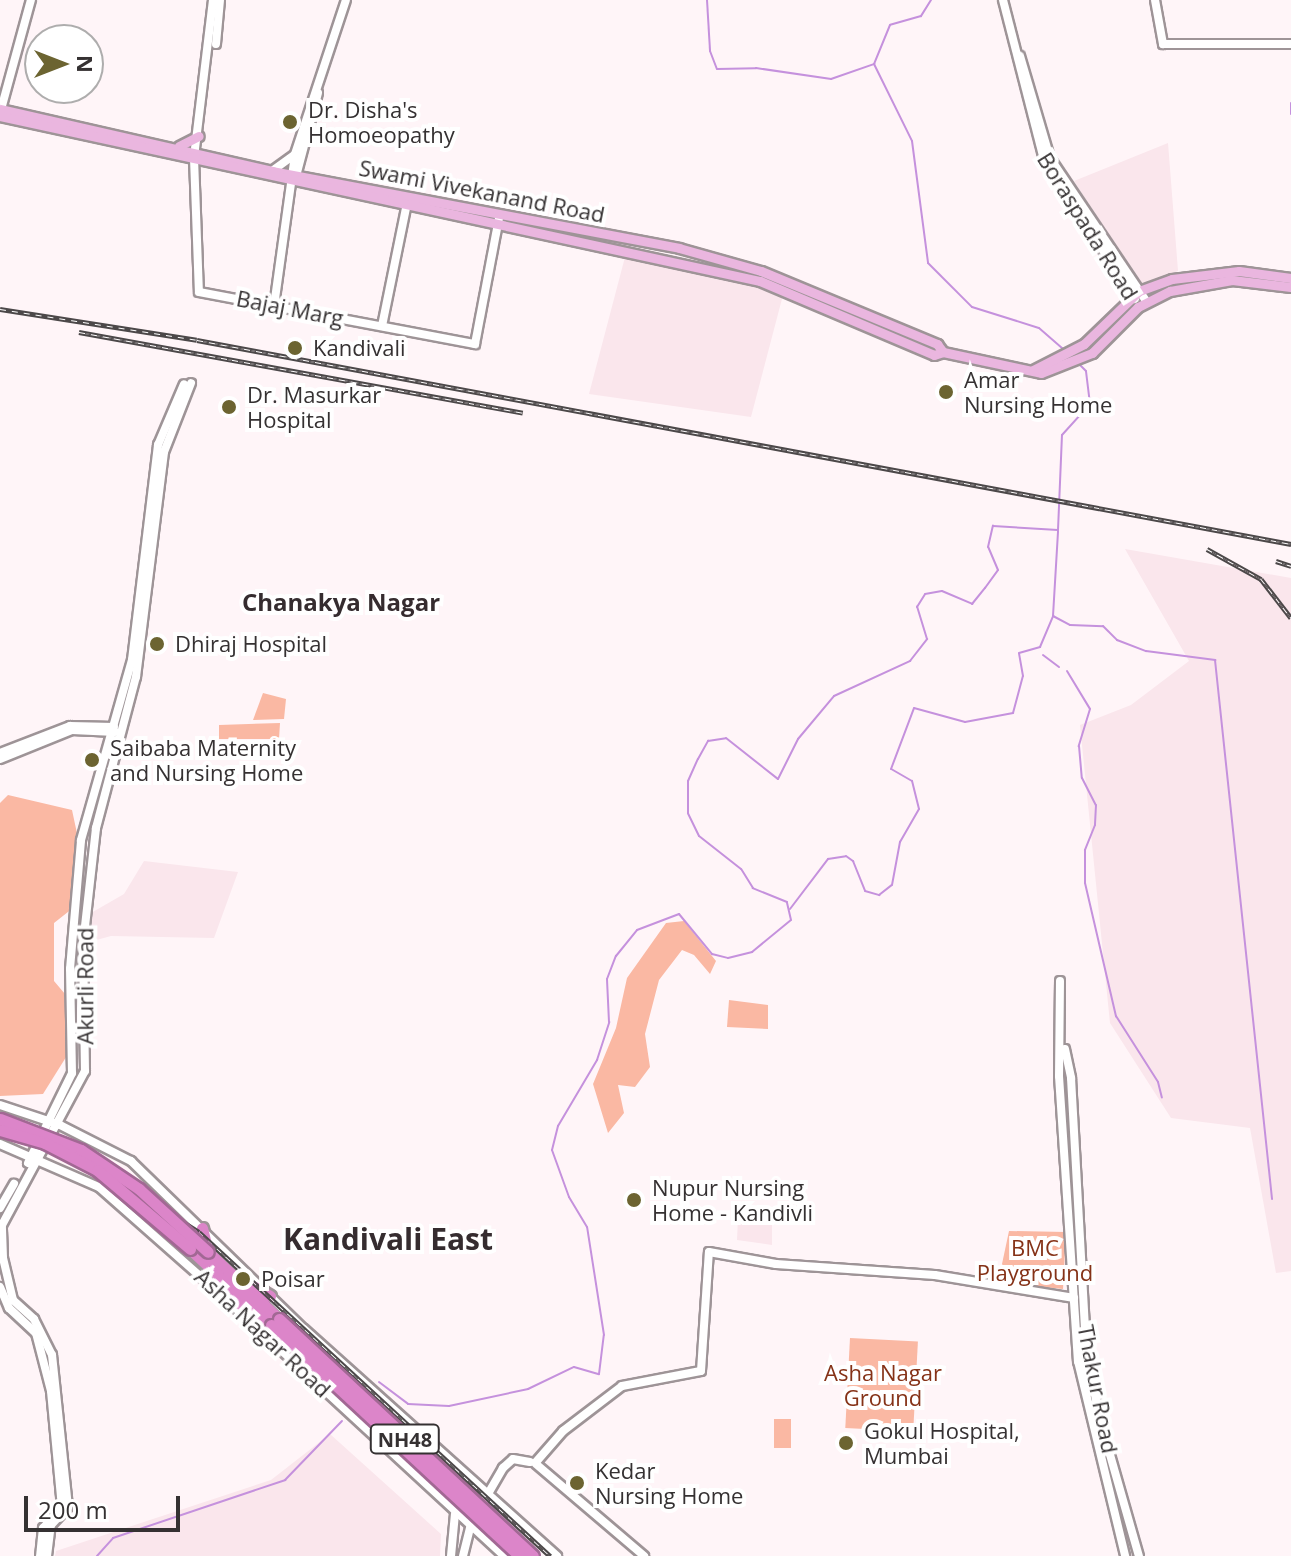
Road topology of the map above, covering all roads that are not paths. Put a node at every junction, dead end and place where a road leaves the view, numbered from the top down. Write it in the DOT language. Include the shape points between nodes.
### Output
graph roads {
  1 [pos="31,0"];
  2 [pos="213,0"];
  3 [pos="220,0"];
  4 [pos="349,0"];
  5 [pos="1003,0"];
  6 [pos="1155,0"];
  7 [pos="1291,44"];
  8 [pos="0,112"];
  9 [pos="199,136"];
  10 [pos="179,146"];
  11 [pos="298,156"];
  12 [pos="197,157"];
  13 [pos="272,171"];
  14 [pos="309,176"];
  15 [pos="293,177"];
  16 [pos="408,198"];
  17 [pos="499,220"];
  18 [pos="1291,278"];
  19 [pos="1291,287"];
  20 [pos="1136,294"];
  21 [pos="1142,304"];
  22 [pos="274,306"];
  23 [pos="382,326"];
  24 [pos="1054,367"];
  25 [pos="187,384"];
  26 [pos="115,730"];
  27 [pos="64,732"];
  28 [pos="0,753"];
  29 [pos="0,759"];
  30 [pos="1060,981"];
  31 [pos="0,1105"];
  32 [pos="0,1119"];
  33 [pos="50,1121"];
  34 [pos="60,1125"];
  35 [pos="0,1130"];
  36 [pos="0,1144"];
  37 [pos="36,1156"];
  38 [pos="0,1208"];
  39 [pos="1073,1218"];
  40 [pos="202,1228"];
  41 [pos="208,1252"];
  42 [pos="218,1275"];
  43 [pos="240,1280"];
  44 [pos="0,1287"];
  45 [pos="221,1295"];
  46 [pos="270,1296"];
  47 [pos="1074,1298"];
  48 [pos="257,1312"];
  49 [pos="275,1322"];
  50 [pos="1101,1438"];
  51 [pos="446,1455"];
  52 [pos="534,1464"];
  53 [pos="421,1481"];
  54 [pos="487,1489"];
  55 [pos="455,1514"];
  56 [pos="469,1526"];
  57 [pos="40,1556"];
  58 [pos="47,1556"];
  59 [pos="451,1556"];
  60 [pos="463,1556"];
  61 [pos="504,1556"];
  62 [pos="520,1556"];
  63 [pos="533,1556"];
  64 [pos="557,1556"];
  65 [pos="635,1556"];
  66 [pos="644,1556"];
  67 [pos="1125,1556"];
  68 [pos="1139,1556"];
  1 -- 8 [label="street"];
  2 -- 9 [label="street"];
  3 -- 12 [label="street"];
  4 -- 11 [label="street"];
  5 -- 20 [label="street, Boraspada Road" via="1044,160"];
  6 -- 7 [label="street" via="1163,44"];
  8 -- 10 [label="main road, Swami Vivekanand Road"];
  8 -- 12 [label="main road, Swami Vivekanand Road"];
  9 -- 10 [label="main road"];
  9 -- 12 [label="street"];
  10 -- 12 [label="main road, Swami Vivekanand Road"];
  11 -- 13 [label="street"];
  11 -- 14 [label="street"];
  11 -- 15 [label="street"];
  12 -- 13 [label="main road, Swami Vivekanand Road"];
  12 -- 15 [label="main road, Swami Vivekanand Road"];
  12 -- 22 [label="street, Bajaj Marg" via="199,292"];
  13 -- 15 [label="main road, Swami Vivekanand Road"];
  14 -- 15 [label="main road, Swami Vivekanand Road"];
  14 -- 16 [label="main road, Swami Vivekanand Road"];
  15 -- 16 [label="main road, Swami Vivekanand Road"];
  15 -- 22 [label="street"];
  16 -- 17 [label="main road, Swami Vivekanand Road"];
  16 -- 23 [label="street"];
  17 -- 23 [label="street, Bajaj Marg" via="475,344"];
  17 -- 24 [label="main road, Swami Vivekanand Road" via="760,281 922,351 1033,370"];
  18 -- 20 [label="main road" via="1214,272"];
  19 -- 21 [label="main road" via="1214,281"];
  20 -- 21 [label="street, Boraspada Road"];
  20 -- 24 [label="main road"];
  21 -- 24 [label="main road" via="1092,353"];
  22 -- 23 [label="street, Bajaj Marg"];
  25 -- 26 [label="street, Akurli Road" via="164,452 136,677"];
  26 -- 27 [label="street" via="87,724"];
  26 -- 33 [label="street, Akurli Road" via="81,840 70,969 72,1073"];
  26 -- 34 [label="street, Akurli Road" via="87,896 85,1071"];
  27 -- 28 [label="street"];
  27 -- 29 [label="street"];
  30 -- 39 [label="street, Thakur Road" via="1059,1076"];
  31 -- 33 [label="street"];
  32 -- 41 [label="highway, NH48, bridge" via="81,1150 139,1189"];
  33 -- 34 [label="street"];
  33 -- 37 [label="street, Akurli Road"];
  34 -- 37 [label="street, Akurli Road"];
  34 -- 40 [label="street" via="131,1161"];
  35 -- 42 [label="highway, NH48, bridge" via="45,1143 97,1170"];
  36 -- 37 [label="street, Asha Nagar Road"];
  37 -- 38 [label="street, Akurli Road"];
  37 -- 45 [label="street, Asha Nagar Road" via="99,1187"];
  37 -- 58 [label="street, Akurli Road" via="5,1211 1,1239 13,1300 34,1319 52,1355 68,1507 51,1525"];
  39 -- 47 [label="street, Thakur Road"];
  39 -- 50 [label="street, Thakur Road"];
  40 -- 41 [label="highway"];
  40 -- 46 [label="street"];
  41 -- 43 [label="highway, NH48"];
  42 -- 45 [label="highway"];
  42 -- 48 [label="highway, NH48"];
  43 -- 46 [label="highway"];
  43 -- 49 [label="highway, NH48"];
  44 -- 57 [label="street" via="9,1308 35,1332 48,1368 62,1507 43,1528"];
  45 -- 48 [label="highway"];
  45 -- 53 [label="street, Asha Nagar Road"];
  46 -- 51 [label="street"];
  47 -- 50 [label="street, Thakur Road" via="1078,1361"];
  47 -- 52 [label="street" via="935,1275 776,1264 709,1252 701,1371 622,1386 572,1422"];
  48 -- 49 [label="highway, NH48"];
  49 -- 62 [label="highway, NH48, bridge"];
  49 -- 63 [label="highway, NH48, bridge"];
  50 -- 67 [label="street, Thakur Road"];
  50 -- 68 [label="street, Thakur Road"];
  51 -- 53 [label="street"];
  51 -- 54 [label="street"];
  52 -- 54 [label="street" via="513,1459"];
  52 -- 65 [label="street"];
  52 -- 66 [label="street"];
  53 -- 55 [label="street, Asha Nagar Road"];
  54 -- 55 [label="street"];
  54 -- 56 [label="street"];
  54 -- 64 [label="street"];
  55 -- 56 [label="street, Asha Nagar Road"];
  55 -- 59 [label="street"];
  56 -- 60 [label="street"];
  56 -- 61 [label="street, Asha Nagar Road"];
}
